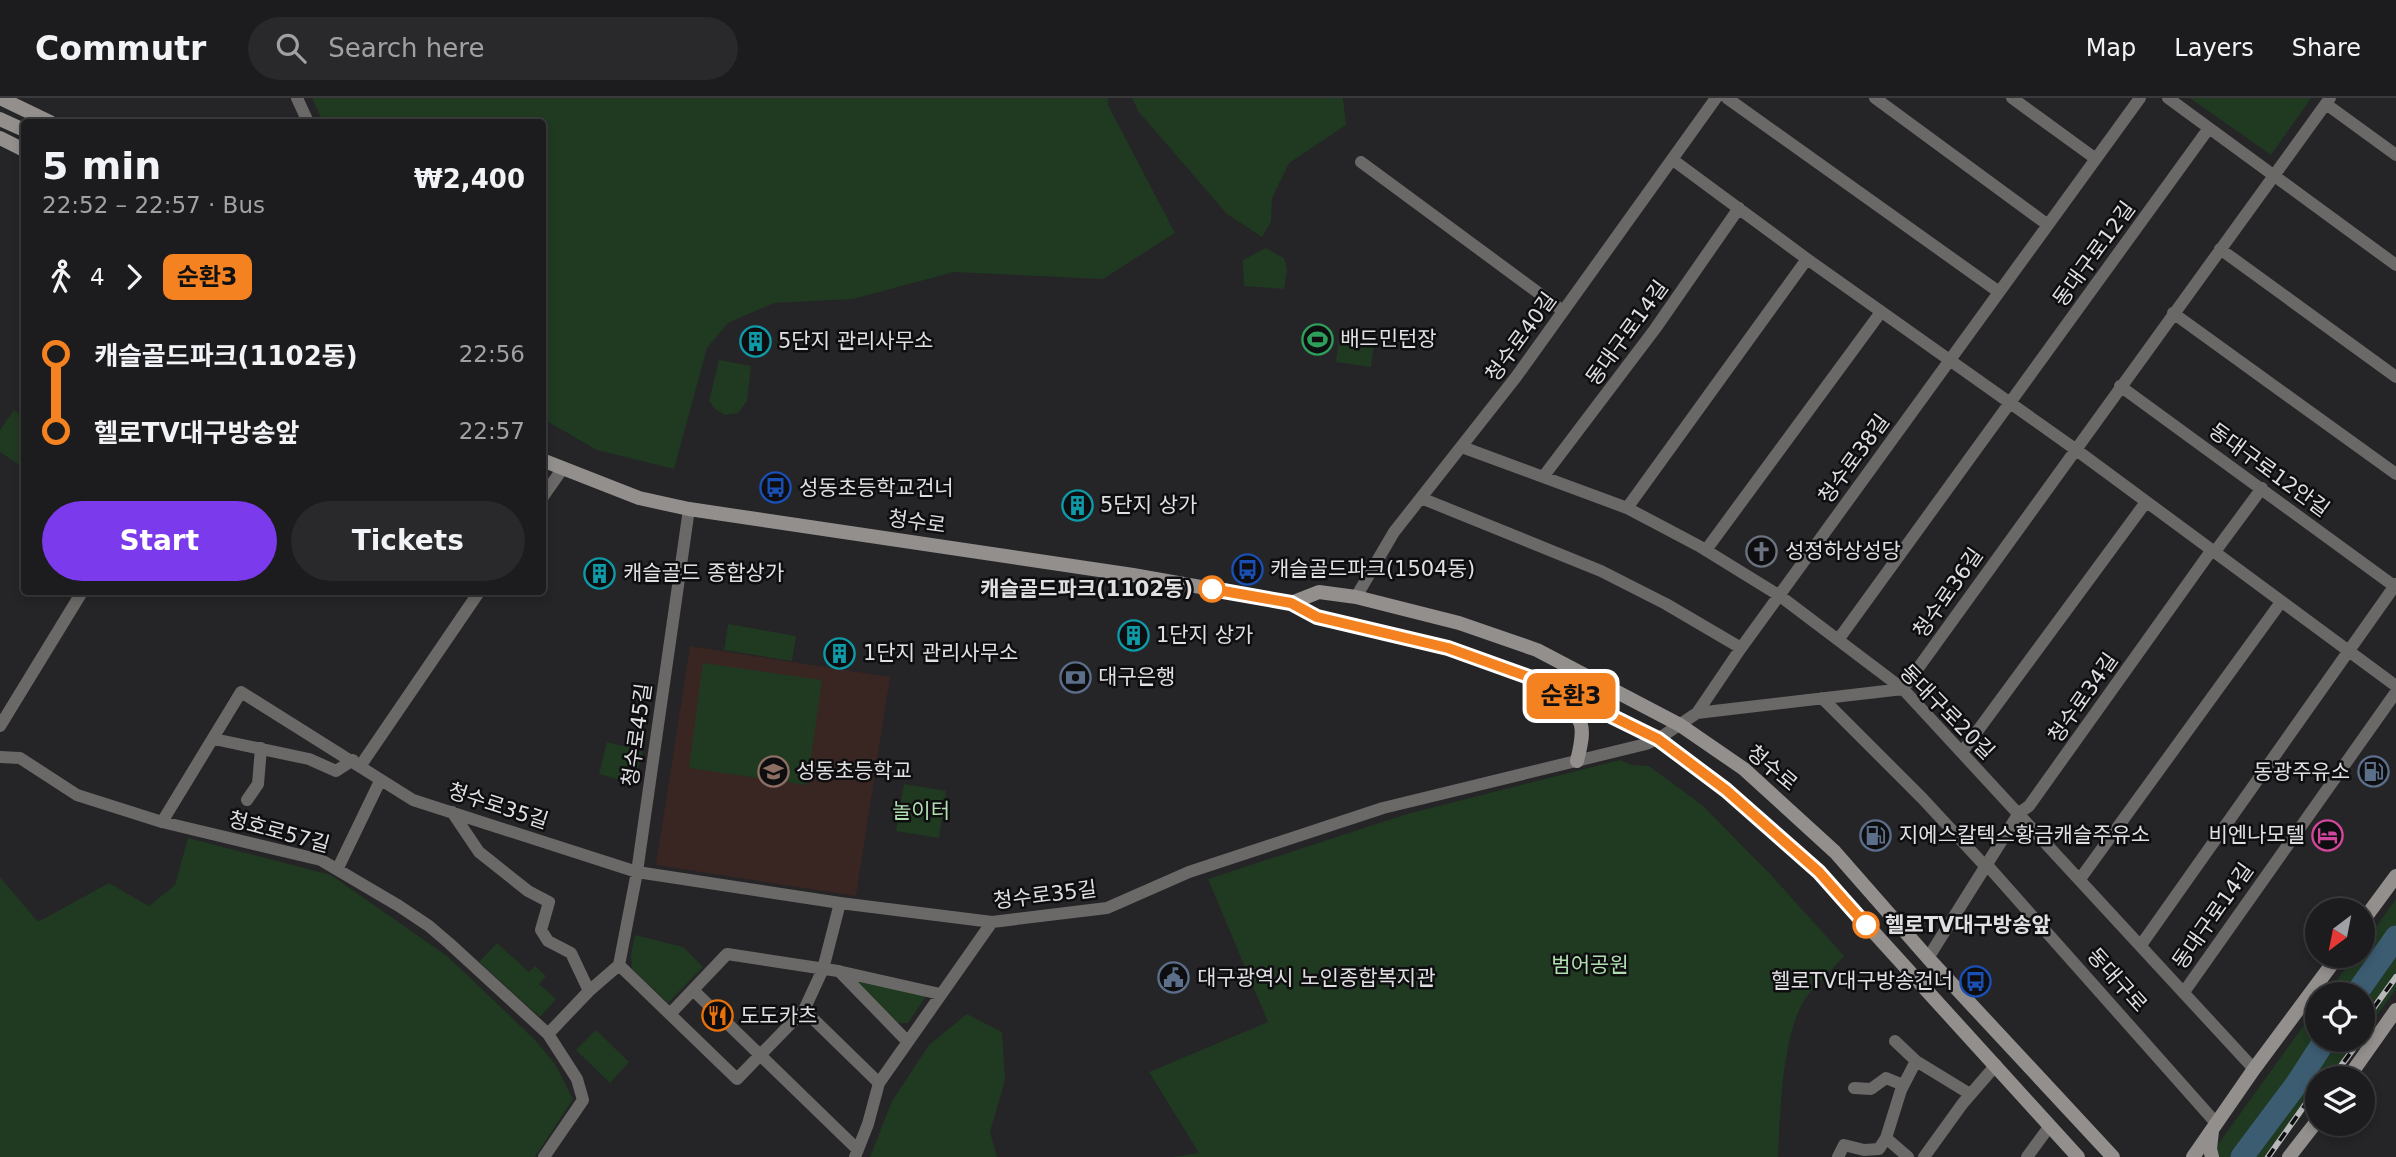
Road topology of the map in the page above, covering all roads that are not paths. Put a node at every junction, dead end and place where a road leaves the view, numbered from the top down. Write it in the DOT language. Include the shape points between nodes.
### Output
graph roads {
  1 [pos="0,98"];
  2 [pos="297,98"];
  3 [pos="1716,98"];
  4 [pos="1727,98"];
  5 [pos="1875,98"];
  6 [pos="2012,98"];
  7 [pos="2140,98"];
  8 [pos="2168,98"];
  9 [pos="2328,101"];
  10 [pos="0,119"];
  11 [pos="44,119"];
  12 [pos="307,119"];
  13 [pos="2209,128"];
  14 [pos="21,129"];
  15 [pos="0,138"];
  16 [pos="21,148"];
  17 [pos="2396,155"];
  18 [pos="2096,159"];
  19 [pos="1673,160"];
  20 [pos="1361,162"];
  21 [pos="2274,175"];
  22 [pos="1739,208"];
  23 [pos="2048,225"];
  24 [pos="2220,249"];
  25 [pos="1807,259"];
  26 [pos="2396,265"];
  27 [pos="1999,292"];
  28 [pos="1563,312"];
  29 [pos="1881,312"];
  30 [pos="2173,313"];
  31 [pos="1949,360"];
  32 [pos="2396,377"];
  33 [pos="2120,386"];
  34 [pos="2010,403"];
  35 [pos="1462,447"];
  36 [pos="2074,449"];
  37 [pos="546,462"];
  38 [pos="563,468"];
  39 [pos="2396,474"];
  40 [pos="1543,477"];
  41 [pos="2262,488"];
  42 [pos="546,492"];
  43 [pos="1421,498"];
  44 [pos="2146,502"];
  45 [pos="1627,508"];
  46 [pos="689,509"];
  47 [pos="1706,550"];
  48 [pos="2212,552"];
  49 [pos="2395,585"];
  50 [pos="80,595"];
  51 [pos="477,595"];
  52 [pos="1780,596"];
  53 [pos="1356,597"];
  54 [pos="2281,602"];
  55 [pos="1291,603"];
  56 [pos="1838,640"];
  57 [pos="1741,648"];
  58 [pos="2347,652"];
  59 [pos="1540,681"];
  60 [pos="1903,689"];
  61 [pos="2396,689"];
  62 [pos="1822,698"];
  63 [pos="1697,713"];
  64 [pos="1679,725"];
  65 [pos="0,726"];
  66 [pos="214,739"];
  67 [pos="1658,739"];
  68 [pos="261,748"];
  69 [pos="1962,752"];
  70 [pos="0,757"];
  71 [pos="1577,761"];
  72 [pos="357,763"];
  73 [pos="380,780"];
  74 [pos="247,800"];
  75 [pos="452,811"];
  76 [pos="2019,813"];
  77 [pos="162,822"];
  78 [pos="1986,866"];
  79 [pos="338,868"];
  80 [pos="637,872"];
  81 [pos="2396,876"];
  82 [pos="2080,879"];
  83 [pos="840,903"];
  84 [pos="2375,904"];
  85 [pos="992,922"];
  86 [pos="2141,945"];
  87 [pos="1928,958"];
  88 [pos="619,965"];
  89 [pos="2329,968"];
  90 [pos="823,969"];
  91 [pos="838,971"];
  92 [pos="693,990"];
  93 [pos="589,992"];
  94 [pos="2183,992"];
  95 [pos="940,994"];
  96 [pos="804,1010"];
  97 [pos="2396,1010"];
  98 [pos="670,1014"];
  99 [pos="548,1034"];
  100 [pos="907,1041"];
  101 [pos="1895,1041"];
  102 [pos="759,1056"];
  103 [pos="1916,1061"];
  104 [pos="1996,1065"];
  105 [pos="2356,1066"];
  106 [pos="2254,1069"];
  107 [pos="879,1083"];
  108 [pos="1903,1085"];
  109 [pos="1854,1087"];
  110 [pos="1970,1094"];
  111 [pos="2216,1123"];
  112 [pos="2049,1127"];
  113 [pos="2306,1136"];
  114 [pos="1886,1138"];
  115 [pos="857,1153"];
  116 [pos="544,1157"];
  117 [pos="1838,1157"];
  118 [pos="1908,1157"];
  119 [pos="1924,1157"];
  120 [pos="2028,1157"];
  121 [pos="2078,1157"];
  122 [pos="2113,1157"];
  123 [pos="2193,1157"];
  124 [pos="2213,1157"];
  125 [pos="2290,1157"];
  1 -- 11 [label="main road"];
  2 -- 12 [label="street"];
  3 -- 19 [label="street, 청수로40길"];
  4 -- 27 [label="street"];
  5 -- 23 [label="street"];
  6 -- 18 [label="street"];
  7 -- 18 [label="street, 청수로38길"];
  8 -- 13 [label="street"];
  9 -- 17 [label="street"];
  9 -- 21 [label="street, 청수로36길"];
  10 -- 14 [label="main road"];
  13 -- 21 [label="street"];
  13 -- 34 [label="street, 동대구로12길"];
  15 -- 16 [label="main road"];
  18 -- 23 [label="street, 청수로38길"];
  19 -- 22 [label="street, 동대구로14길"];
  19 -- 28 [label="street, 청수로40길"];
  20 -- 28 [label="street"];
  21 -- 24 [label="street, 청수로36길"];
  21 -- 26 [label="street"];
  22 -- 25 [label="street, 동대구로14길"];
  22 -- 40 [label="street, 동대구로14길" via="1656,329"];
  23 -- 27 [label="street, 청수로38길"];
  24 -- 30 [label="street, 청수로36길"];
  24 -- 32 [label="street"];
  25 -- 29 [label="street, 동대구로14길"];
  25 -- 45 [label="street"];
  27 -- 31 [label="street, 청수로38길"];
  28 -- 35 [label="street, 청수로40길"];
  29 -- 31 [label="street, 동대구로14길"];
  29 -- 47 [label="street"];
  30 -- 33 [label="street, 청수로36길"];
  30 -- 39 [label="street"];
  31 -- 34 [label="street, 동대구로14길"];
  31 -- 52 [label="street, 청수로38길"];
  33 -- 36 [label="street, 청수로36길"];
  33 -- 41 [label="street, 동대구로12안길"];
  34 -- 36 [label="street, 동대구로14길"];
  34 -- 56 [label="street"];
  35 -- 40 [label="street, 동대구로20길"];
  35 -- 43 [label="street, 청수로40길"];
  36 -- 44 [label="street, 동대구로14길"];
  36 -- 60 [label="street, 청수로36길"];
  37 -- 38 [label="main road, 청수로"];
  38 -- 42 [label="street"];
  38 -- 46 [label="main road, 청수로" via="639,498"];
  40 -- 45 [label="street, 동대구로20길"];
  41 -- 48 [label="street"];
  41 -- 49 [label="street, 동대구로12안길"];
  43 -- 53 [label="street, 청수로40길" via="1394,532"];
  43 -- 57 [label="street" via="1601,571"];
  44 -- 48 [label="street, 동대구로14길"];
  44 -- 69 [label="street"];
  45 -- 47 [label="street, 동대구로20길"];
  46 -- 55 [label="main road, 청수로"];
  46 -- 80 [label="street, 청수로45길"];
  47 -- 52 [label="street, 동대구로20길"];
  48 -- 54 [label="street, 동대구로14길"];
  48 -- 76 [label="street, 청수로34길" via="2029,806"];
  49 -- 58 [label="street, 동대구로12안길"];
  50 -- 65 [label="street"];
  51 -- 72 [label="street"];
  52 -- 56 [label="street, 동대구로20길"];
  52 -- 57 [label="street, 청수로38길"];
  53 -- 55 [label="main road, 청수로" via="1319,592"];
  53 -- 64 [label="main road, 청수로" via="1460,623 1536,650"];
  54 -- 58 [label="street, 동대구로14길"];
  54 -- 82 [label="street"];
  55 -- 59 [label="main road, 청수로" via="1317,617 1448,648"];
  56 -- 60 [label="street, 동대구로20길"];
  57 -- 63 [label="street, 청수로38길"];
  58 -- 61 [label="street, 동대구로14길"];
  58 -- 86 [label="street, 동대구로14길"];
  59 -- 67 [label="main road, 청수로"];
  59 -- 71 [label="main road" via="1579,717 1583,738"];
  60 -- 62 [label="street"];
  60 -- 69 [label="street, 동대구로20길"];
  61 -- 94 [label="street, 동대구로14길"];
  62 -- 63 [label="street"];
  62 -- 78 [label="street"];
  63 -- 64 [label="street"];
  64 -- 67 [label="street"];
  64 -- 87 [label="main road, 청수로" via="1744,769 1835,852"];
  66 -- 68 [label="street"];
  66 -- 72 [label="street, 청수로35길" via="241,692"];
  66 -- 77 [label="street, 청수로35길"];
  67 -- 71 [label="street, 청수로35길"];
  67 -- 104 [label="main road, 청수로" via="1726,790 1819,872"];
  68 -- 72 [label="street" via="337,771"];
  68 -- 74 [label="street" via="258,784"];
  69 -- 76 [label="street, 동대구로20길"];
  70 -- 77 [label="street, 청호로57길" via="20,758 78,795"];
  71 -- 85 [label="street, 청수로35길" via="1383,808 1189,872 1107,908"];
  72 -- 73 [label="street, 청수로35길"];
  73 -- 75 [label="street, 청수로35길" via="413,800"];
  73 -- 79 [label="street"];
  75 -- 80 [label="street, 청수로35길"];
  75 -- 93 [label="street" via="479,852 549,902 541,930 548,941 571,953"];
  76 -- 78 [label="street, 청수로34길"];
  76 -- 82 [label="street, 동대구로20길"];
  77 -- 79 [label="street, 청호로57길"];
  78 -- 87 [label="street, 청수로34길"];
  78 -- 111 [label="street, 동대구로"];
  79 -- 99 [label="street, 청호로57길" via="429,926"];
  80 -- 83 [label="street, 청수로35길"];
  80 -- 88 [label="street, 청수로45길"];
  81 -- 84 [label="main road"];
  82 -- 86 [label="street, 동대구로20길"];
  83 -- 85 [label="street, 청수로35길"];
  83 -- 90 [label="street"];
  85 -- 95 [label="street"];
  86 -- 94 [label="street, 동대구로20길"];
  87 -- 122 [label="main road, 청수로"];
  88 -- 93 [label="street"];
  88 -- 98 [label="street"];
  89 -- 106 [label="main road"];
  90 -- 91 [label="street"];
  90 -- 92 [label="street" via="727,954"];
  90 -- 96 [label="street"];
  91 -- 95 [label="street"];
  91 -- 100 [label="street"];
  92 -- 98 [label="street"];
  92 -- 102 [label="street"];
  93 -- 99 [label="street"];
  94 -- 106 [label="street, 동대구로20길"];
  95 -- 100 [label="street"];
  96 -- 102 [label="street"];
  96 -- 107 [label="street"];
  97 -- 105 [label="main road"];
  98 -- 102 [label="street" via="737,1079"];
  99 -- 116 [label="street" via="577,1079 583,1100"];
  100 -- 107 [label="street"];
  101 -- 103 [label="street"];
  102 -- 115 [label="street"];
  103 -- 108 [label="street"];
  103 -- 110 [label="street"];
  104 -- 110 [label="street"];
  104 -- 112 [label="main road, 청수로"];
  106 -- 111 [label="main road"];
  107 -- 115 [label="street"];
  108 -- 109 [label="street" via="1886,1078 1871,1088"];
  108 -- 114 [label="street"];
  110 -- 119 [label="street"];
  111 -- 123 [label="main road"];
  111 -- 124 [label="main road" via="2210,1136"];
  112 -- 120 [label="street"];
  112 -- 121 [label="main road, 청수로"];
  113 -- 125 [label="main road"];
  114 -- 117 [label="street" via="1879,1149 1844,1145"];
  114 -- 118 [label="street"];
}
